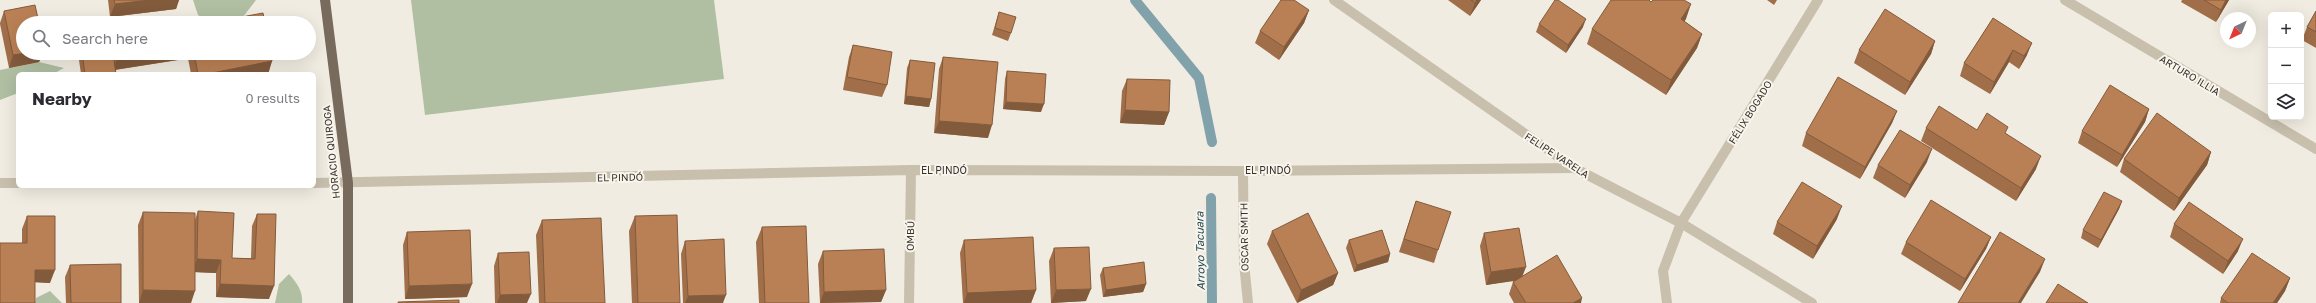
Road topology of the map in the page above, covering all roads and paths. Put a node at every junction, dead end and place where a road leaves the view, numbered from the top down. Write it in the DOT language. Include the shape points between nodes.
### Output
graph roads {
  1 [pos="325,0"];
  2 [pos="1334,0"];
  3 [pos="1818,0"];
  4 [pos="2065,0"];
  5 [pos="2316,149"];
  6 [pos="1574,168"];
  7 [pos="911,170"];
  8 [pos="1243,171"];
  9 [pos="0,183"];
  10 [pos="16,183"];
  11 [pos="316,183"];
  12 [pos="348,183"];
  13 [pos="1681,223"];
  14 [pos="348,303"];
  15 [pos="909,303"];
  16 [pos="1248,303"];
  17 [pos="1667,303"];
  18 [pos="1812,303"];
  1 -- 12 [label="main road, HORACIO QUIROGA"];
  2 -- 6 [label="street, FELIPE VARELA"];
  3 -- 13 [label="street, FÉLIX BOGADO"];
  4 -- 5 [label="street, ARTURO ILLIA"];
  6 -- 8 [label="street, EL PINDÓ"];
  6 -- 13 [label="street, FELIPE VARELA"];
  7 -- 8 [label="street, EL PINDÓ"];
  7 -- 12 [label="street, EL PINDÓ"];
  7 -- 15 [label="street, OMBÚ"];
  8 -- 16 [label="street, OSCAR SMITH" via="1244,263"];
  9 -- 10 [label="street"];
  11 -- 12 [label="street, EL PINDÓ"];
  12 -- 14 [label="main road, HORACIO QUIROGA"];
  13 -- 17 [label="street, FÉLIX BOGADO" via="1663,271"];
  13 -- 18 [label="street, FELIPE VARELA"];
}
